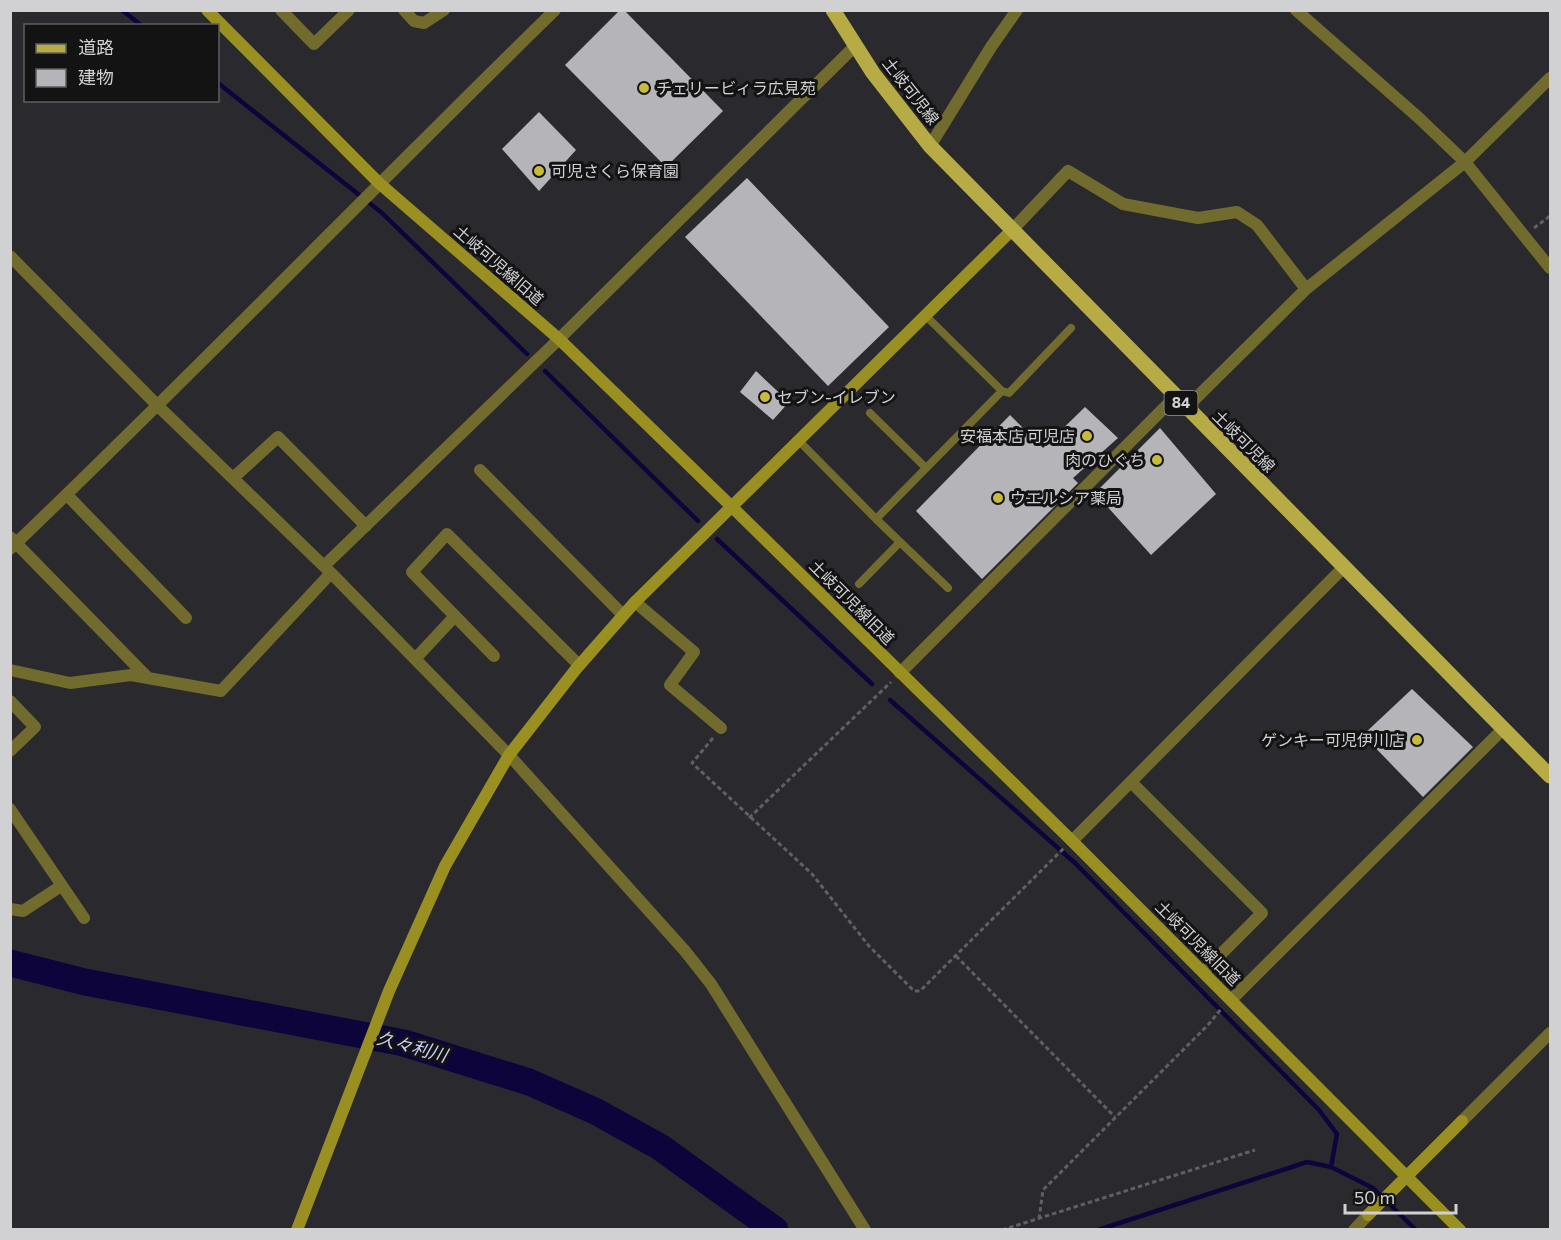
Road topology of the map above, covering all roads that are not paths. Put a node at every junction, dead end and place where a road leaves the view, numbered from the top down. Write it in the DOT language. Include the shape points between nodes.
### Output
graph roads {
  1 [pos="207,10"];
  2 [pos="281,10"];
  3 [pos="349,10"];
  4 [pos="404,10"];
  5 [pos="444,10"];
  6 [pos="555,10"];
  7 [pos="833,10"];
  8 [pos="1017,10"];
  9 [pos="1296,10"];
  10 [pos="855,46"];
  11 [pos="1551,78"];
  12 [pos="930,146"];
  13 [pos="1465,162"];
  14 [pos="374,187"];
  15 [pos="1012,230"];
  16 [pos="10,256"];
  17 [pos="1551,268"];
  18 [pos="1306,290"];
  19 [pos="925,315"];
  20 [pos="1071,328"];
  21 [pos="559,339"];
  22 [pos="1002,391"];
  23 [pos="1175,397"];
  24 [pos="159,406"];
  25 [pos="1186,408"];
  26 [pos="870,412"];
  27 [pos="798,440"];
  28 [pos="926,468"];
  29 [pos="480,470"];
  30 [pos="233,478"];
  31 [pos="67,495"];
  32 [pos="731,506"];
  33 [pos="876,519"];
  34 [pos="366,525"];
  35 [pos="900,542"];
  36 [pos="12,543"];
  37 [pos="1344,567"];
  38 [pos="327,570"];
  39 [pos="859,584"];
  40 [pos="948,588"];
  41 [pos="634,602"];
  42 [pos="623,615"];
  43 [pos="455,616"];
  44 [pos="186,618"];
  45 [pos="494,656"];
  46 [pos="415,659"];
  47 [pos="579,665"];
  48 [pos="10,670"];
  49 [pos="900,673"];
  50 [pos="147,676"];
  51 [pos="10,701"];
  52 [pos="721,728"];
  53 [pos="1503,729"];
  54 [pos="10,751"];
  55 [pos="509,755"];
  56 [pos="1551,776"];
  57 [pos="1131,782"];
  58 [pos="10,809"];
  59 [pos="1069,844"];
  60 [pos="61,886"];
  61 [pos="10,909"];
  62 [pos="84,918"];
  63 [pos="1203,972"];
  64 [pos="1228,1002"];
  65 [pos="1551,1033"];
  66 [pos="1407,1177"];
  67 [pos="297,1230"];
  68 [pos="865,1230"];
  69 [pos="1354,1230"];
  70 [pos="1460,1230"];
  1 -- 14 [label="street, 土岐可児線旧道"];
  2 -- 3 [label="street" via="314,44"];
  4 -- 5 [label="street" via="414,21 424,23"];
  6 -- 14 [label="street"];
  7 -- 10 [label="main road, 土岐可児線 / 84"];
  8 -- 12 [label="street"];
  9 -- 13 [label="street"];
  10 -- 12 [label="main road, 土岐可児線 / 84"];
  10 -- 21 [label="street"];
  11 -- 13 [label="street"];
  12 -- 15 [label="main road, 土岐可児線 / 84"];
  13 -- 17 [label="street"];
  13 -- 18 [label="street"];
  14 -- 21 [label="street, 土岐可児線旧道"];
  14 -- 24 [label="street"];
  15 -- 18 [label="street" via="1068,171 1123,204 1198,218 1237,212 1257,225"];
  15 -- 19 [label="street"];
  15 -- 23 [label="main road, 土岐可児線 / 84"];
  16 -- 24 [label="street"];
  18 -- 25 [label="street"];
  19 -- 22 [label="lane"];
  19 -- 27 [label="street"];
  20 -- 22 [label="lane" via="1009,393"];
  21 -- 32 [label="street, 土岐可児線旧道"];
  21 -- 34 [label="street"];
  22 -- 28 [label="lane"];
  23 -- 25 [label="main road, 土岐可児線 / 84"];
  23 -- 49 [label="street"];
  24 -- 30 [label="street"];
  24 -- 31 [label="street"];
  25 -- 37 [label="main road, 土岐可児線 / 84"];
  26 -- 28 [label="lane"];
  27 -- 32 [label="street"];
  27 -- 33 [label="lane"];
  28 -- 33 [label="lane"];
  29 -- 42 [label="street"];
  30 -- 34 [label="street" via="278,437"];
  30 -- 38 [label="street"];
  31 -- 36 [label="street"];
  31 -- 44 [label="street"];
  32 -- 41 [label="street"];
  32 -- 49 [label="street, 土岐可児線旧道"];
  33 -- 35 [label="lane"];
  34 -- 38 [label="street"];
  35 -- 39 [label="lane"];
  35 -- 40 [label="lane"];
  36 -- 50 [label="street"];
  37 -- 53 [label="main road, 土岐可児線 / 84"];
  37 -- 57 [label="street"];
  38 -- 46 [label="street"];
  38 -- 50 [label="street" via="221,691"];
  41 -- 42 [label="street"];
  41 -- 52 [label="street" via="694,652 670,685"];
  42 -- 47 [label="street"];
  43 -- 45 [label="street"];
  43 -- 46 [label="street"];
  43 -- 47 [label="street" via="412,572 447,534"];
  46 -- 55 [label="street"];
  47 -- 55 [label="street"];
  48 -- 50 [label="street" via="70,683"];
  49 -- 59 [label="street, 土岐可児線旧道"];
  51 -- 54 [label="street" via="35,727"];
  53 -- 56 [label="main road, 土岐可児線 / 84"];
  53 -- 64 [label="street"];
  55 -- 67 [label="street" via="445,866 388,991"];
  55 -- 68 [label="street" via="711,984"];
  57 -- 59 [label="street"];
  57 -- 63 [label="street" via="1262,913"];
  58 -- 60 [label="street"];
  59 -- 63 [label="street, 土岐可児線旧道"];
  60 -- 61 [label="street" via="23,911"];
  60 -- 62 [label="street"];
  63 -- 64 [label="street, 土岐可児線旧道"];
  64 -- 66 [label="street, 土岐可児線旧道"];
  65 -- 66 [label="street"];
  66 -- 69 [label="street"];
  66 -- 70 [label="street, 土岐可児線旧道"];
}
